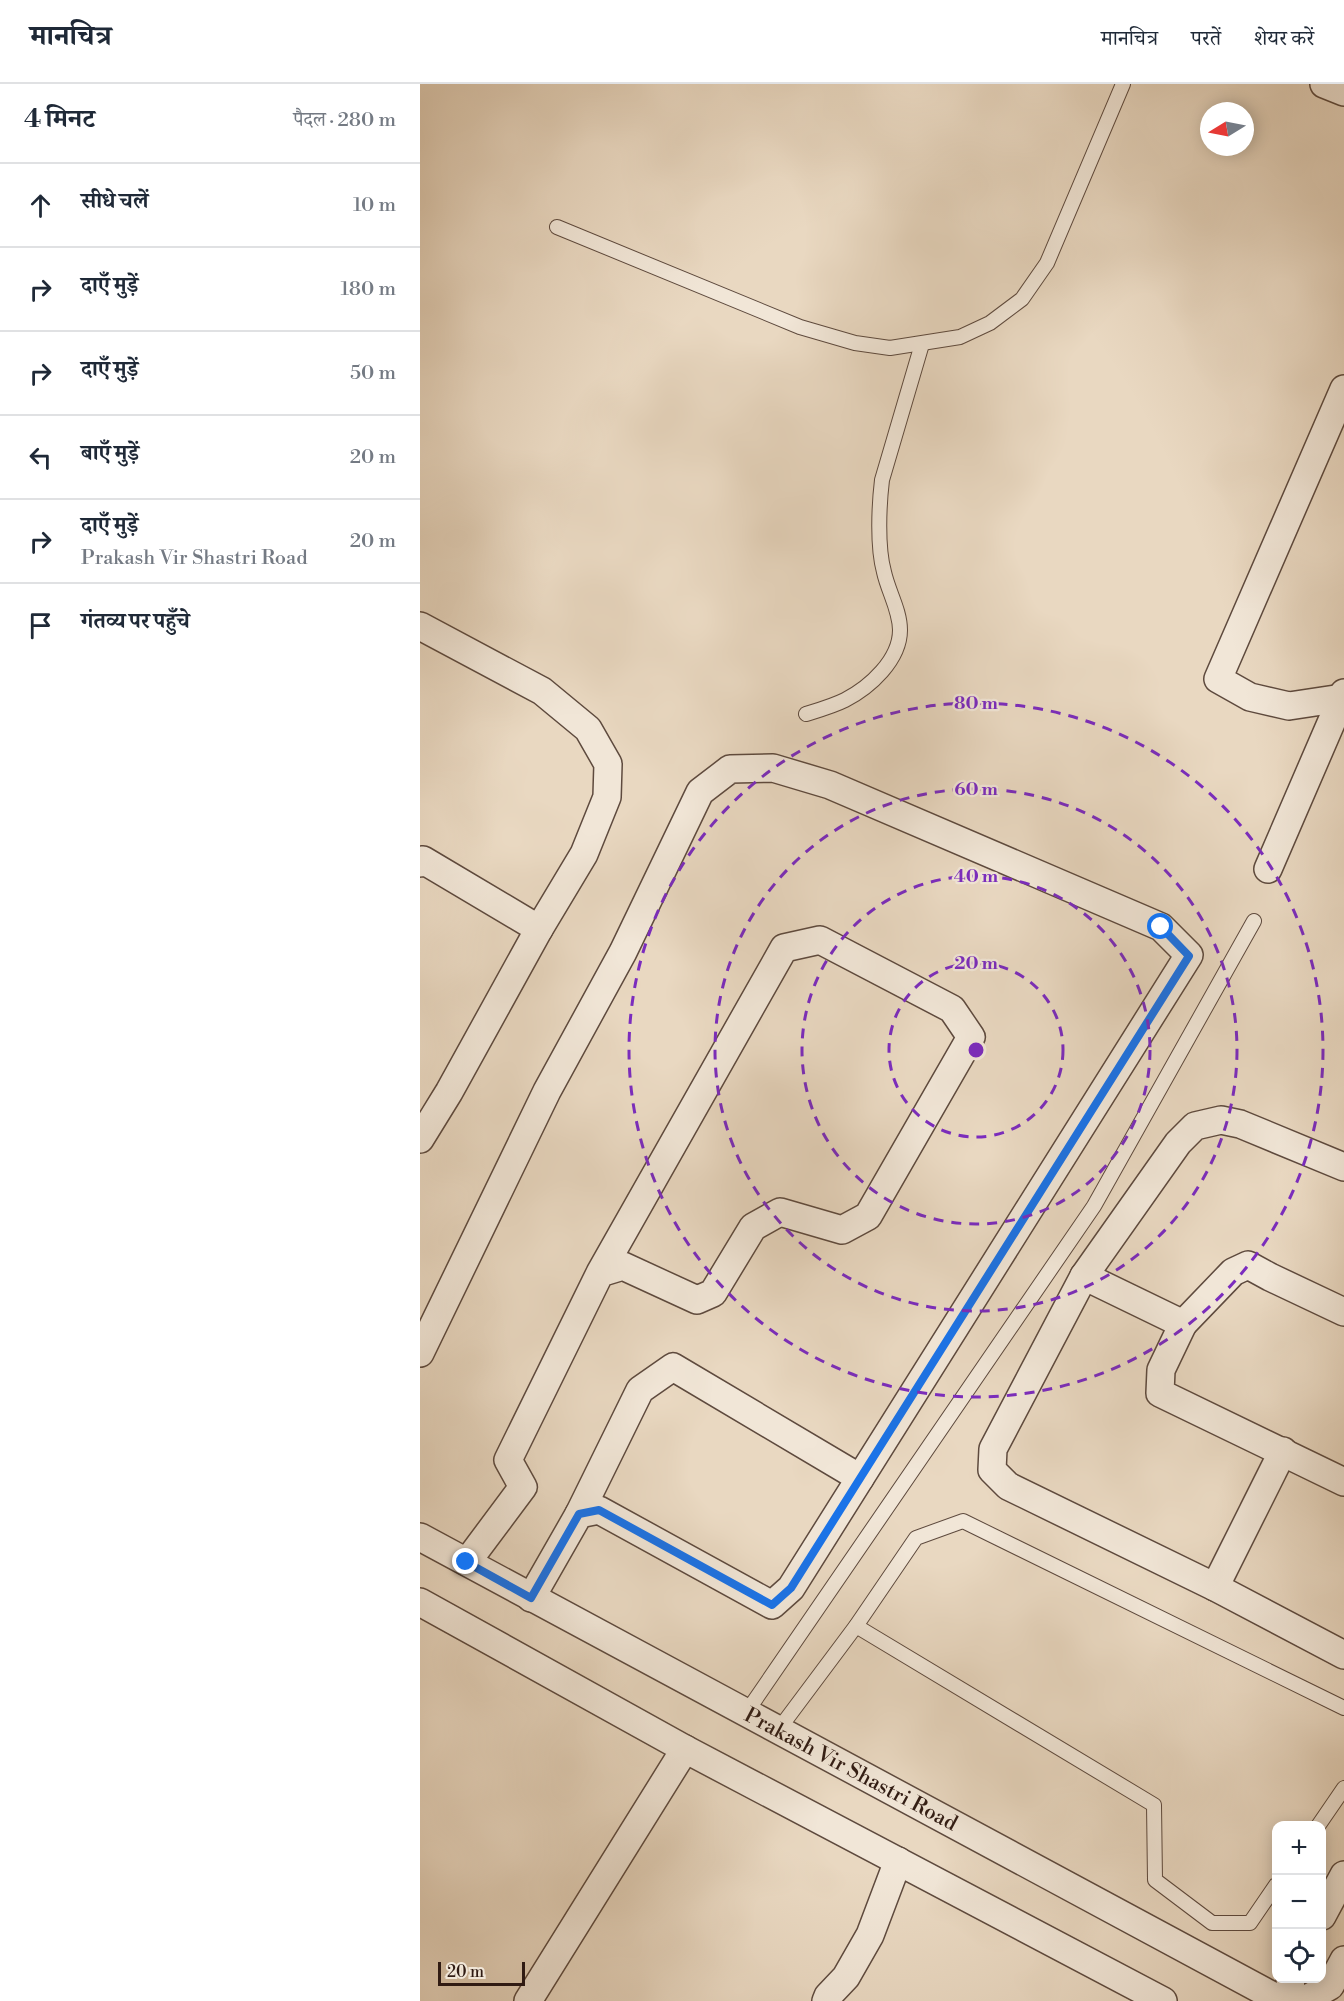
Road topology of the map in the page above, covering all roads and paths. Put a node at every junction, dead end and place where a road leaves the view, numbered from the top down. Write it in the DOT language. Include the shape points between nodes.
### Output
graph roads {
  1 [pos="1123,84"];
  2 [pos="1324,84"];
  3 [pos="1344,92"];
  4 [pos="557,227"];
  5 [pos="922,344"];
  6 [pos="1344,389"];
  7 [pos="420,626"];
  8 [pos="1343,695"];
  9 [pos="806,714"];
  10 [pos="420,862"];
  11 [pos="1268,869"];
  12 [pos="1254,921"];
  13 [pos="539,929"];
  14 [pos="420,1139"];
  15 [pos="1344,1167"];
  16 [pos="600,1273"];
  17 [pos="1084,1276"];
  18 [pos="1344,1312"];
  19 [pos="1183,1324"];
  20 [pos="420,1353"];
  21 [pos="1283,1451"];
  22 [pos="860,1478"];
  23 [pos="1344,1482"];
  24 [pos="579,1514"];
  25 [pos="420,1537"];
  26 [pos="466,1562"];
  27 [pos="1215,1587"];
  28 [pos="531,1598"];
  29 [pos="420,1602"];
  30 [pos="855,1626"];
  31 [pos="1344,1655"];
  32 [pos="1344,1708"];
  33 [pos="746,1713"];
  34 [pos="779,1729"];
  35 [pos="685,1749"];
  36 [pos="1344,1788"];
  37 [pos="1321,1821"];
  38 [pos="898,1861"];
  39 [pos="1344,1875"];
  40 [pos="1272,1891"];
  41 [pos="1326,1909"];
  42 [pos="1344,1960"];
  43 [pos="1290,1983"];
  44 [pos="528,2001"];
  45 [pos="826,2001"];
  46 [pos="1163,2001"];
  47 [pos="1282,2001"];
  48 [pos="1292,2001"];
  49 [pos="1303,2001"];
  1 -- 5 [label="lane" via="1047,263 1022,298 990,323 960,337"];
  2 -- 3 [label="street"];
  4 -- 5 [label="lane" via="800,327 855,343 890,348"];
  5 -- 9 [label="lane" via="882,480 879,503 883,570 900,631 894,652 881,673 862,690 844,701"];
  6 -- 8 [label="street" via="1218,679 1250,697 1289,706"];
  7 -- 13 [label="street" via="542,691 588,729 608,764 607,797 584,854"];
  8 -- 11 [label="street"];
  10 -- 13 [label="street" via="423,860"];
  12 -- 33 [label="lane" via="1094,1206"];
  13 -- 14 [label="street"];
  15 -- 17 [label="street" via="1240,1124 1221,1120 1195,1125 1178,1143"];
  16 -- 16 [label="street" via="623,1266 697,1300 713,1293 753,1227 780,1212 842,1230 868,1216 971,1037 952,1009 820,940 784,948"];
  16 -- 26 [label="street" via="508,1460 523,1487"];
  17 -- 19 [label="street"];
  17 -- 27 [label="street" via="993,1449 992,1470 1008,1486"];
  18 -- 19 [label="street" via="1248,1265 1233,1272"];
  19 -- 21 [label="street" via="1161,1370 1160,1393"];
  20 -- 22 [label="street" via="547,1091 623,952 700,792 730,769 773,768 830,785 1161,927 1189,956"];
  21 -- 23 [label="street"];
  21 -- 27 [label="street"];
  22 -- 24 [label="street" via="791,1588 772,1605 599,1510"];
  22 -- 24 [label="street" via="673,1367 640,1390"];
  24 -- 28 [label="street"];
  25 -- 26 [label="street, Prakash Vir Shastri Road"];
  26 -- 28 [label="street, Prakash Vir Shastri Road"];
  27 -- 31 [label="street"];
  28 -- 33 [label="street, Prakash Vir Shastri Road"];
  29 -- 35 [label="street"];
  30 -- 32 [label="lane" via="916,1538 963,1521"];
  30 -- 34 [label="lane"];
  30 -- 40 [label="lane" via="1154,1805 1155,1880 1212,1923 1250,1923"];
  33 -- 34 [label="street, Prakash Vir Shastri Road"];
  34 -- 47 [label="street, Prakash Vir Shastri Road"];
  35 -- 38 [label="street"];
  35 -- 44 [label="street"];
  36 -- 37 [label="lane"];
  38 -- 45 [label="street" via="870,1935 846,1977"];
  38 -- 46 [label="street"];
  39 -- 41 [label="street"];
  42 -- 49 [label="street" via="1330,1986"];
  43 -- 48 [label="street"];
}
